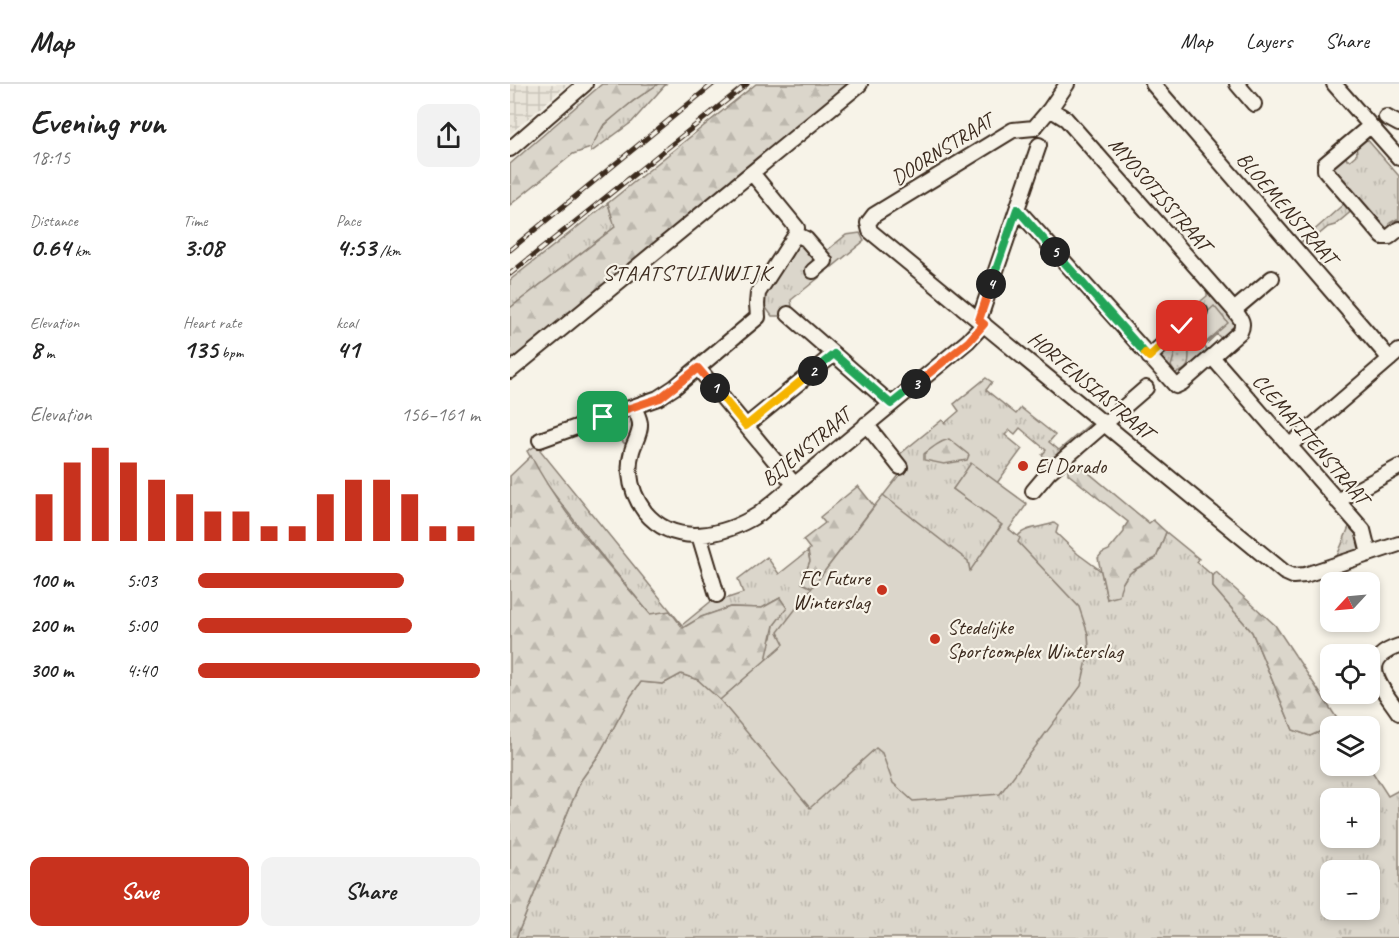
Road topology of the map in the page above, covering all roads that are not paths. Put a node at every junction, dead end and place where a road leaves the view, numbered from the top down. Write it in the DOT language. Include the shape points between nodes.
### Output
graph roads {
  1 [pos="585,84"];
  2 [pos="860,84"];
  3 [pos="1067,84"];
  4 [pos="1237,84"];
  5 [pos="1334,84"];
  6 [pos="1156,85"];
  7 [pos="1254,104"];
  8 [pos="1050,110"];
  9 [pos="1386,117"];
  10 [pos="1399,124"];
  11 [pos="1371,126"];
  12 [pos="1039,146"];
  13 [pos="510,149"];
  14 [pos="1399,158"];
  15 [pos="752,173"];
  16 [pos="1017,209"];
  17 [pos="1399,229"];
  18 [pos="870,231"];
  19 [pos="796,234"];
  20 [pos="813,271"];
  21 [pos="1272,278"];
  22 [pos="1234,310"];
  23 [pos="1200,311"];
  24 [pos="788,314"];
  25 [pos="981,322"];
  26 [pos="834,354"];
  27 [pos="1394,355"];
  28 [pos="1149,357"];
  29 [pos="1212,357"];
  30 [pos="698,368"];
  31 [pos="510,371"];
  32 [pos="1146,388"];
  33 [pos="891,404"];
  34 [pos="634,407"];
  35 [pos="866,424"];
  36 [pos="746,426"];
  37 [pos="1099,429"];
  38 [pos="540,440"];
  39 [pos="1290,446"];
  40 [pos="900,467"];
  41 [pos="1399,467"];
  42 [pos="794,484"];
  43 [pos="1033,491"];
  44 [pos="1337,501"];
  45 [pos="699,535"];
  46 [pos="1399,544"];
  47 [pos="1369,554"];
  48 [pos="717,595"];
  49 [pos="1399,646"];
  50 [pos="1399,713"];
  1 -- 13 [label="street"];
  2 -- 15 [label="street"];
  3 -- 8 [label="street, DOORNSTRAAT"];
  4 -- 7 [label="street"];
  5 -- 11 [label="street"];
  6 -- 27 [label="street, BLOEMENSTRAAT"];
  8 -- 18 [label="street, DOORNSTRAAT" via="1034,129 1013,130 874,215 868,223"];
  8 -- 22 [label="street, MYOSOTISSTRAAT" via="1066,119"];
  9 -- 10 [label="street"];
  11 -- 14 [label="street"];
  11 -- 17 [label="street" via="1325,164 1325,170 1383,237"];
  12 -- 16 [label="street, BIJENSTRAAT"];
  15 -- 19 [label="street" via="797,228"];
  15 -- 31 [label="street"];
  16 -- 25 [label="street, BIJENSTRAAT"];
  16 -- 28 [label="street"];
  18 -- 25 [label="street, HORTENSIASTRAAT"];
  19 -- 20 [label="street" via="806,239 825,261"];
  19 -- 30 [label="street" via="758,293 759,317"];
  21 -- 22 [label="street"];
  22 -- 29 [label="street" via="1243,326"];
  23 -- 28 [label="street"];
  24 -- 26 [label="street"];
  25 -- 33 [label="street, BIJENSTRAAT" via="969,341"];
  25 -- 37 [label="street, HORTENSIASTRAAT"];
  26 -- 33 [label="street"];
  26 -- 36 [label="street"];
  27 -- 39 [label="street"];
  28 -- 29 [label="street" via="1176,386"];
  29 -- 39 [label="street, CLEMATITENSTRAAT"];
  30 -- 34 [label="street" via="658,398"];
  30 -- 36 [label="street"];
  32 -- 37 [label="street"];
  33 -- 35 [label="street, BIJENSTRAAT"];
  34 -- 38 [label="street"];
  34 -- 45 [label="street, BIJENSTRAAT" via="640,424 630,472 639,504 650,518 669,530"];
  35 -- 40 [label="street"];
  35 -- 42 [label="street, BIJENSTRAAT"];
  36 -- 42 [label="street"];
  37 -- 43 [label="street, HORTENSIASTRAAT"];
  37 -- 47 [label="street, HORTENSIASTRAAT" via="1284,572 1305,575"];
  39 -- 44 [label="street, CLEMATITENSTRAAT"];
  41 -- 44 [label="street"];
  42 -- 45 [label="street, BIJENSTRAAT" via="744,524"];
  44 -- 47 [label="street, CLEMATITENSTRAAT" via="1363,530"];
  45 -- 48 [label="street"];
  46 -- 47 [label="street"];
  49 -- 50 [label="street" via="1381,654 1374,672"];
}
